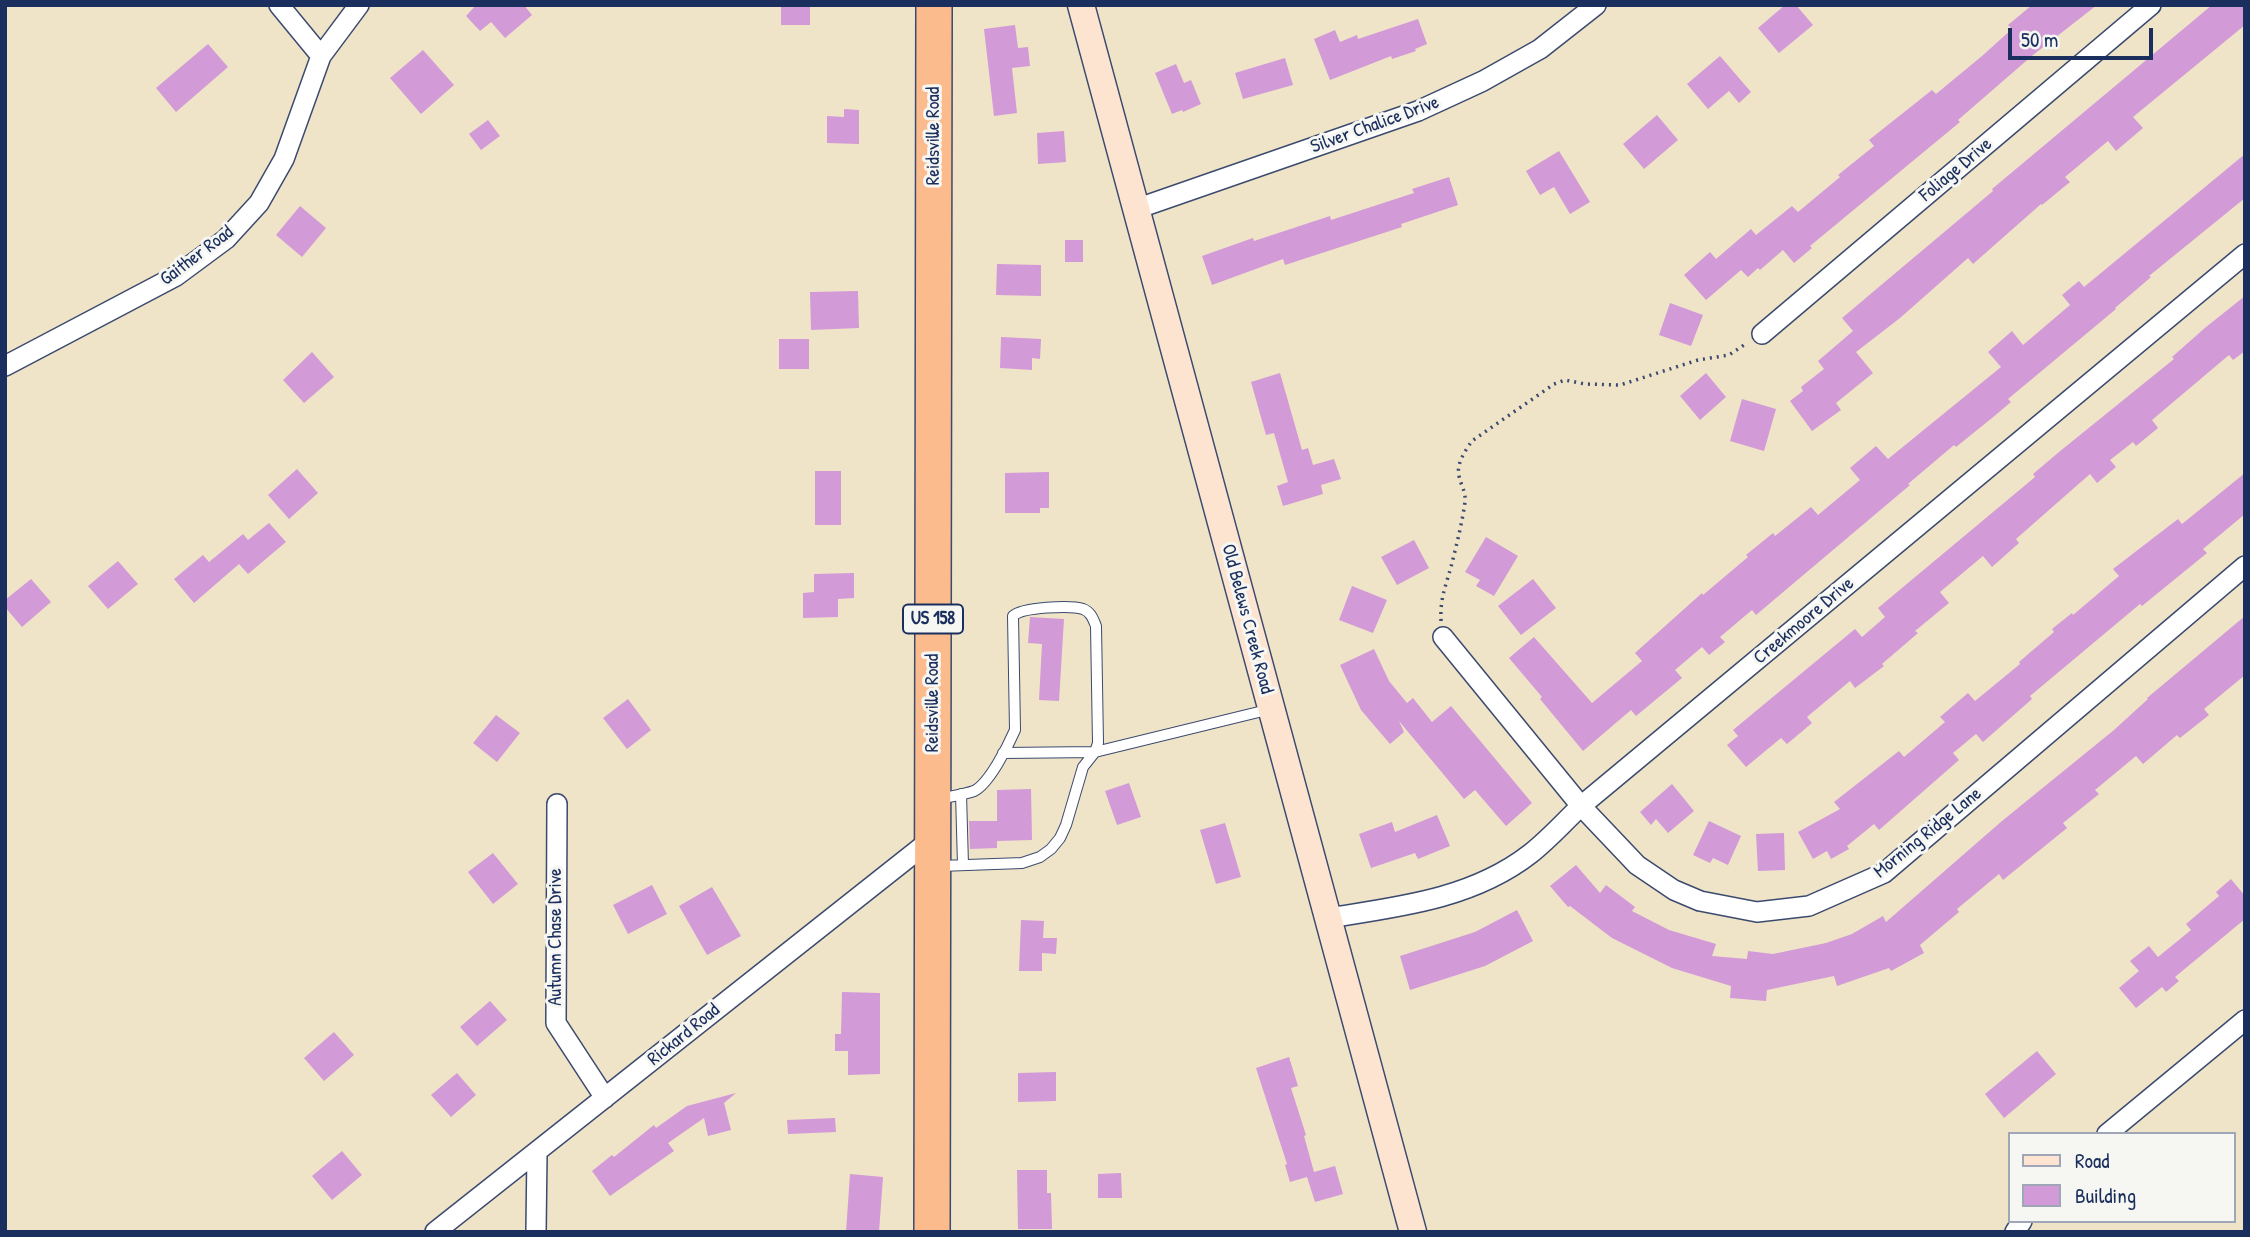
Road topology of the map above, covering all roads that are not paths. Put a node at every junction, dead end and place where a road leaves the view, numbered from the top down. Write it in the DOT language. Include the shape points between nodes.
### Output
graph roads {
  1 [pos="279,5"];
  2 [pos="359,5"];
  3 [pos="934,5"];
  4 [pos="1081,5"];
  5 [pos="1596,5"];
  6 [pos="2151,5"];
  7 [pos="321,56"];
  8 [pos="1136,209"];
  9 [pos="2245,254"];
  10 [pos="1762,334"];
  11 [pos="5,366"];
  12 [pos="2245,566"];
  13 [pos="1443,637"];
  14 [pos="1272,709"];
  15 [pos="1095,752"];
  16 [pos="1003,753"];
  17 [pos="947,797"];
  18 [pos="557,804"];
  19 [pos="1581,806"];
  20 [pos="943,856"];
  21 [pos="1328,918"];
  22 [pos="2245,1020"];
  23 [pos="605,1098"];
  24 [pos="2109,1132"];
  25 [pos="537,1152"];
  26 [pos="435,1232"];
  27 [pos="537,1232"];
  28 [pos="932,1232"];
  29 [pos="1413,1232"];
  1 -- 7 [label="street"];
  2 -- 7 [label="street, Gaither Road"];
  3 -- 17 [label="highway, Reidsville Road / US 158"];
  4 -- 8 [label="street, Old Belews Creek Road"];
  5 -- 8 [label="street, Silver Chalice Drive" via="1540,49 1418,111"];
  6 -- 10 [label="street, Foliage Drive"];
  7 -- 11 [label="street, Gaither Road" via="284,159 259,203 226,239 176,276"];
  8 -- 14 [label="street, Old Belews Creek Road"];
  9 -- 19 [label="street, Creekmoore Drive"];
  12 -- 19 [label="street, Morning Ridge Lane" via="1884,873 1809,906 1757,912 1700,901 1674,890 1637,865"];
  13 -- 19 [label="street, Morning Ridge Lane"];
  14 -- 15 [label="lane"];
  14 -- 21 [label="street, Old Belews Creek Road"];
  15 -- 16 [label="lane"];
  15 -- 16 [label="lane" via="1096,626 1091,614 1083,609 1031,608 1013,616 1015,730"];
  15 -- 20 [label="lane" via="1083,767 1060,838 1040,857 1021,863"];
  16 -- 17 [label="lane" via="983,785"];
  17 -- 20 [label="highway, Reidsville Road / US 158"];
  18 -- 23 [label="street, Autumn Chase Drive" via="556,1023"];
  19 -- 21 [label="street, Creekmoore Drive" via="1530,854 1453,894"];
  20 -- 23 [label="street, Rickard Road"];
  20 -- 28 [label="highway, Reidsville Road / US 158"];
  21 -- 29 [label="street, Old Belews Creek Road"];
  22 -- 24 [label="street"];
  23 -- 25 [label="street, Rickard Road"];
  25 -- 26 [label="street, Rickard Road"];
  25 -- 27 [label="street"];
}
